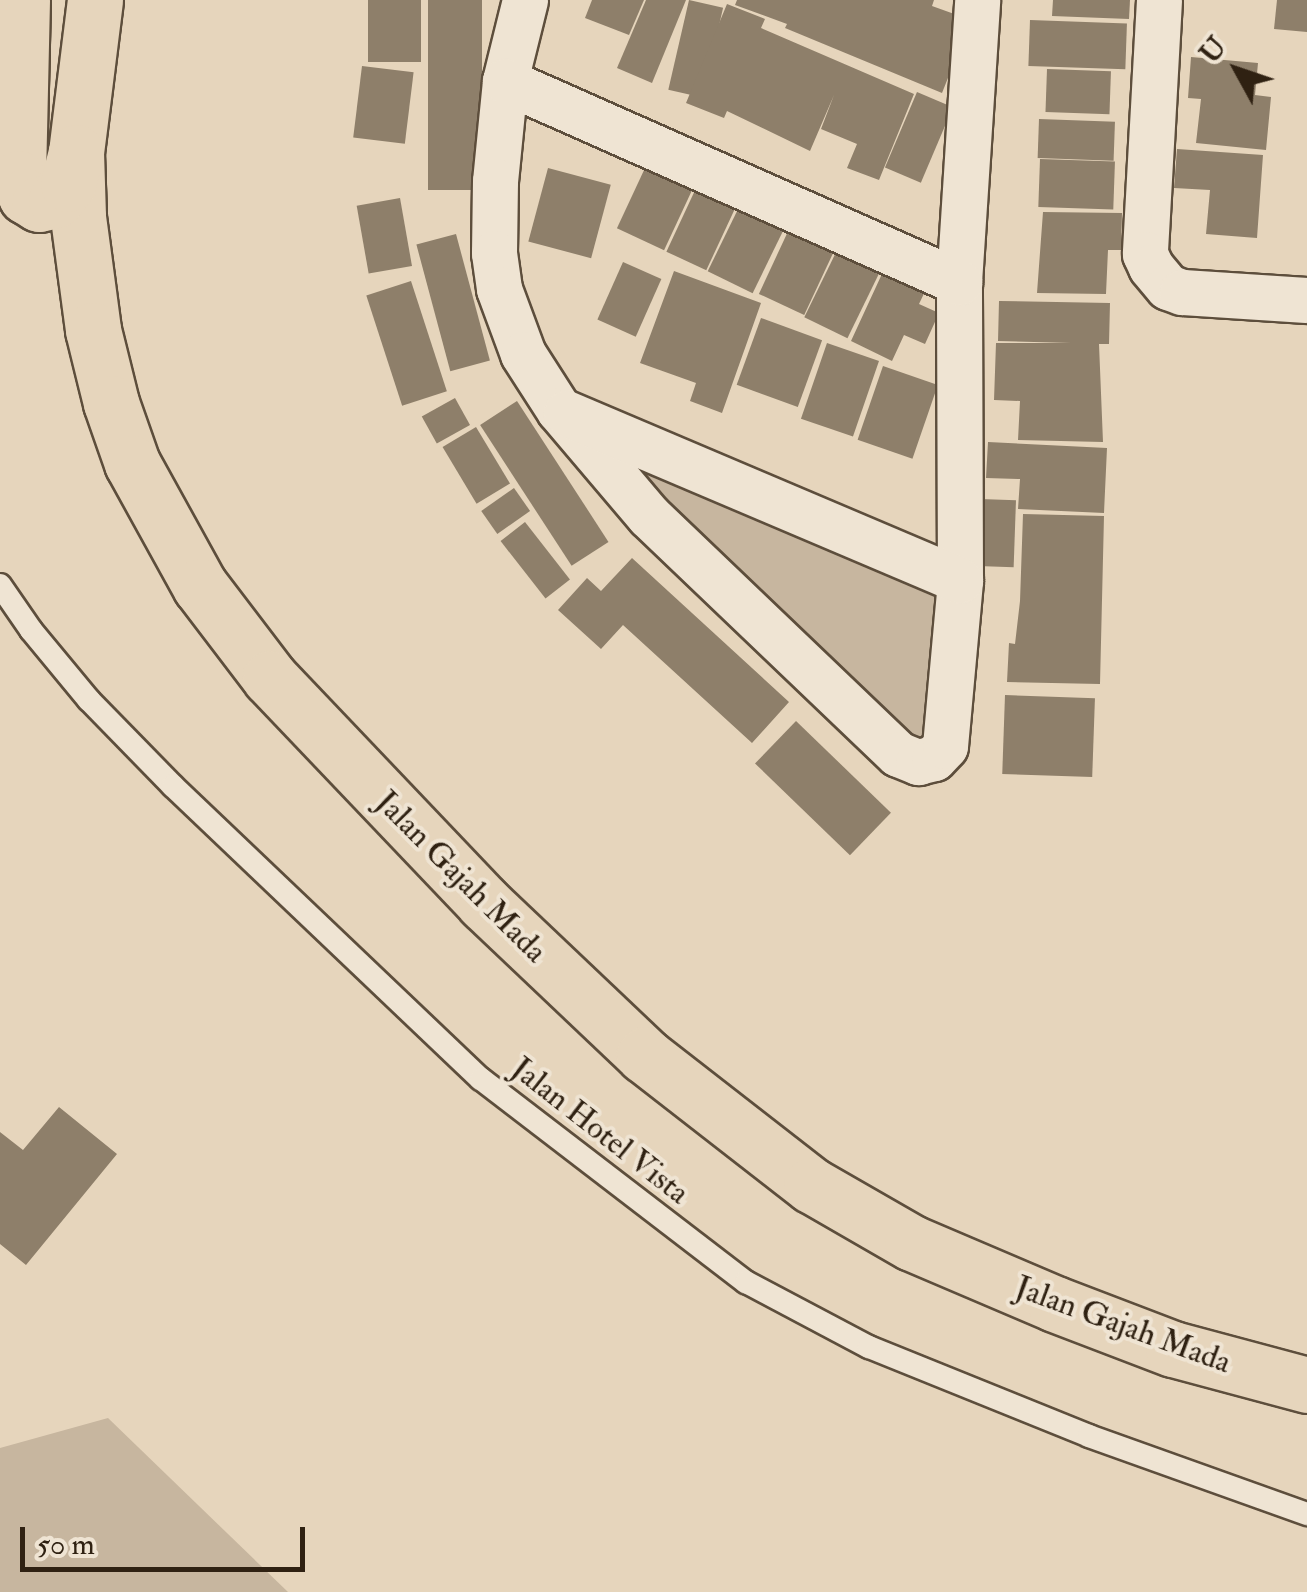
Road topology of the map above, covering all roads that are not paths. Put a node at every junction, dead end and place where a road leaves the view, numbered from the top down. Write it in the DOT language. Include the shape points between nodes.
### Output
graph roads {
  1 [pos="22,0"];
  2 [pos="95,0"];
  3 [pos="525,0"];
  4 [pos="977,0"];
  5 [pos="1159,0"];
  6 [pos="504,81"];
  7 [pos="76,152"];
  8 [pos="960,282"];
  9 [pos="1307,300"];
  10 [pos="559,410"];
  11 [pos="960,580"];
  12 [pos="0,585"];
  13 [pos="1307,1385"];
  14 [pos="1307,1514"];
  1 -- 7 [label="main road" via="18,178 26,196 39,204 56,200"];
  2 -- 7 [label="main road, Jalan Gajah Mada"];
  3 -- 6 [label="street"];
  4 -- 8 [label="street"];
  5 -- 9 [label="street" via="1146,254 1151,267 1182,292"];
  6 -- 8 [label="street"];
  6 -- 10 [label="street" via="494,182 499,289 524,354"];
  7 -- 13 [label="main road, Jalan Gajah Mada" via="92,330 132,463 200,586 270,678 484,903 644,1054 811,1185 912,1242 1055,1304 1173,1349"];
  8 -- 11 [label="street"];
  10 -- 11 [label="street"];
  10 -- 11 [label="street" via="649,516 910,760 934,758 945,746"];
  12 -- 14 [label="lane, Jalan Hotel Vista" via="89,700 481,1079 746,1282 869,1348"];
}
